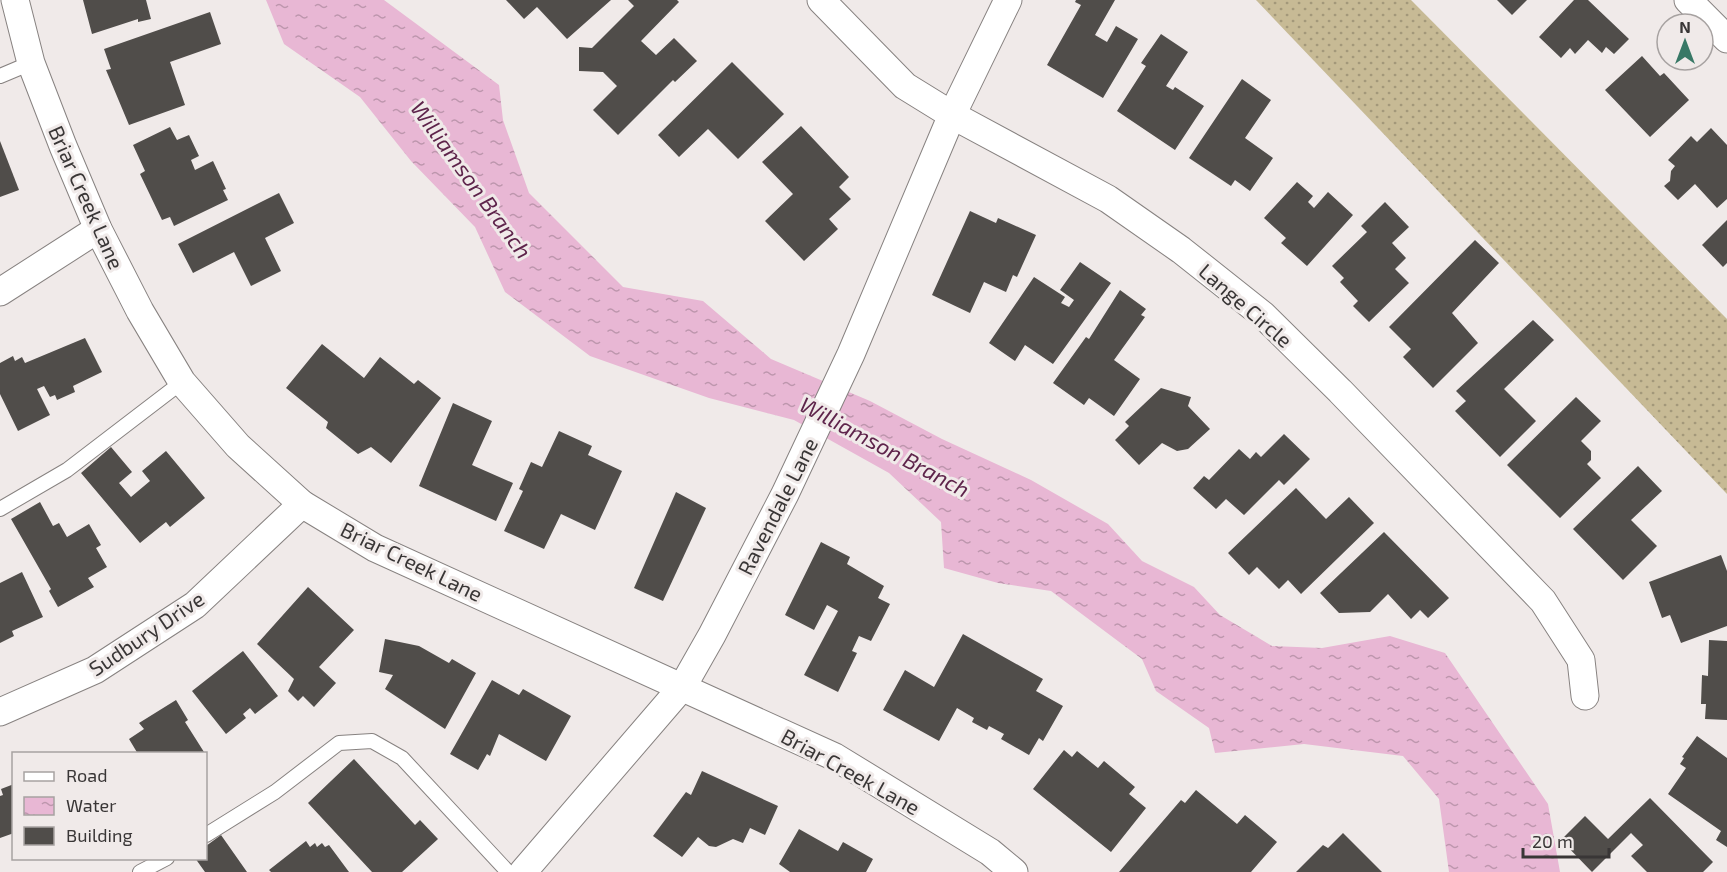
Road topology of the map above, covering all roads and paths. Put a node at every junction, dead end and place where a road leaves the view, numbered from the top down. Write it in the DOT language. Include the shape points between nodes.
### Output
graph roads {
  1 [pos="15,0"];
  2 [pos="821,0"];
  3 [pos="1008,0"];
  4 [pos="1688,0"];
  5 [pos="1727,39"];
  6 [pos="31,63"];
  7 [pos="0,76"];
  8 [pos="952,115"];
  9 [pos="98,229"];
  10 [pos="0,291"];
  11 [pos="182,382"];
  12 [pos="302,504"];
  13 [pos="0,509"];
  14 [pos="683,686"];
  15 [pos="1585,696"];
  16 [pos="0,712"];
  17 [pos="207,834"];
  18 [pos="163,860"];
  19 [pos="140,872"];
  20 [pos="508,872"];
  21 [pos="523,872"];
  22 [pos="1014,872"];
  1 -- 6 [label="street, Briar Creek Lane"];
  2 -- 8 [label="street, Lange Circle" via="905,86"];
  3 -- 8 [label="street, Ravendale Lane"];
  4 -- 5 [label="street"];
  6 -- 7 [label="lane"];
  6 -- 9 [label="street, Briar Creek Lane"];
  8 -- 14 [label="street, Ravendale Lane" via="851,354 785,494"];
  8 -- 15 [label="street, Lange Circle" via="1108,199 1263,315 1543,601 1581,660"];
  9 -- 10 [label="street"];
  9 -- 11 [label="street, Briar Creek Lane"];
  11 -- 12 [label="street, Briar Creek Lane" via="238,446"];
  11 -- 13 [label="lane" via="67,470"];
  12 -- 14 [label="street, Briar Creek Lane" via="375,548"];
  12 -- 16 [label="street, Sudbury Drive" via="195,605 95,670"];
  14 -- 21 [label="street, Ravendale Lane"];
  14 -- 22 [label="street, Briar Creek Lane" via="835,757 990,852"];
  17 -- 20 [label="lane" via="274,792 339,743 372,741 402,758"];
  18 -- 19 [label="lane"];
}
